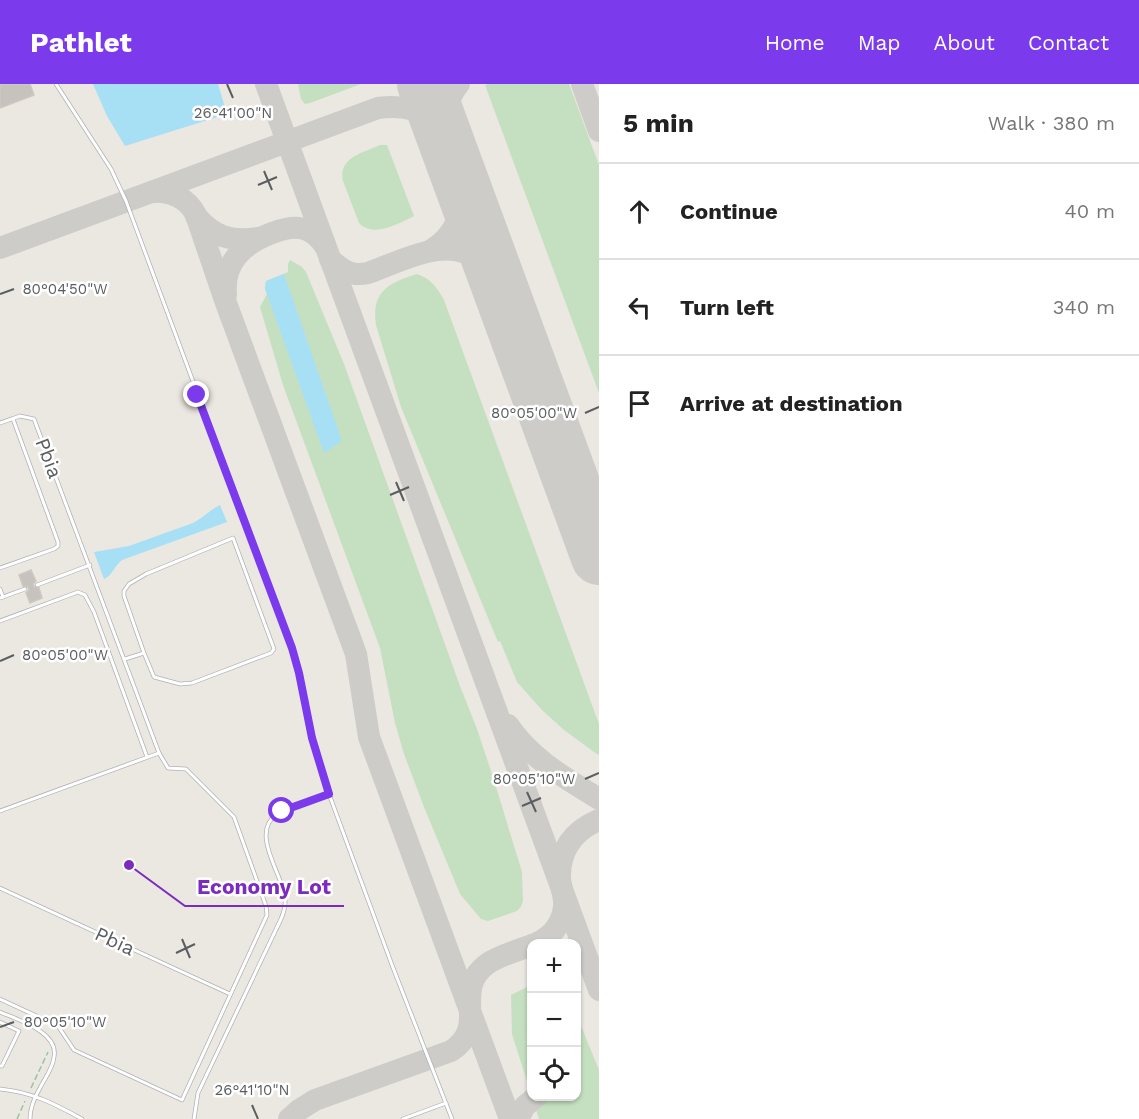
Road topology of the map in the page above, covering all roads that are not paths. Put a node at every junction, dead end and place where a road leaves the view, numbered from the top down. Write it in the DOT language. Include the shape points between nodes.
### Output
graph roads {
  1 [pos="56,84"];
  2 [pos="13,419"];
  3 [pos="0,423"];
  4 [pos="90,565"];
  5 [pos="0,568"];
  6 [pos="37,585"];
  7 [pos="0,589"];
  8 [pos="25,589"];
  9 [pos="1,597"];
  10 [pos="0,621"];
  11 [pos="144,653"];
  12 [pos="124,660"];
  13 [pos="159,753"];
  14 [pos="147,757"];
  15 [pos="329,794"];
  16 [pos="0,811"];
  17 [pos="0,888"];
  18 [pos="230,994"];
  19 [pos="0,999"];
  20 [pos="0,1012"];
  21 [pos="0,1022"];
  22 [pos="0,1066"];
  23 [pos="0,1089"];
  24 [pos="36,1096"];
  25 [pos="446,1103"];
  26 [pos="30,1119"];
  27 [pos="82,1119"];
  28 [pos="194,1119"];
  29 [pos="403,1119"];
  30 [pos="452,1119"];
  1 -- 15 [label="lane" via="111,169 126,201 292,648"];
  2 -- 3 [label="lane"];
  2 -- 4 [label="lane, Pbia" via="34,419"];
  2 -- 5 [label="lane" via="58,546"];
  4 -- 6 [label="lane"];
  4 -- 12 [label="lane, Pbia"];
  7 -- 9 [label="lane"];
  8 -- 9 [label="lane"];
  10 -- 14 [label="lane" via="78,592 85,595"];
  11 -- 11 [label="lane" via="154,677 180,684 271,653 274,649 233,538 153,571 126,587 124,596"];
  11 -- 12 [label="lane"];
  12 -- 13 [label="lane, Pbia"];
  13 -- 14 [label="lane"];
  13 -- 18 [label="lane, Pbia" via="168,768 186,769 234,817 266,906 267,915"];
  14 -- 16 [label="lane"];
  15 -- 25 [label="lane"];
  15 -- 28 [label="lane" via="282,811 267,825 266,843 284,892 284,910 198,1093"];
  17 -- 18 [label="lane, Pbia"];
  18 -- 19 [label="lane" via="182,1100 74,1050 58,1026"];
  20 -- 24 [label="lane" via="48,1036 52,1043 54,1060"];
  21 -- 22 [label="lane" via="19,1031"];
  23 -- 24 [label="lane"];
  24 -- 26 [label="lane"];
  24 -- 27 [label="lane"];
  25 -- 29 [label="lane"];
  25 -- 30 [label="lane"];
}
